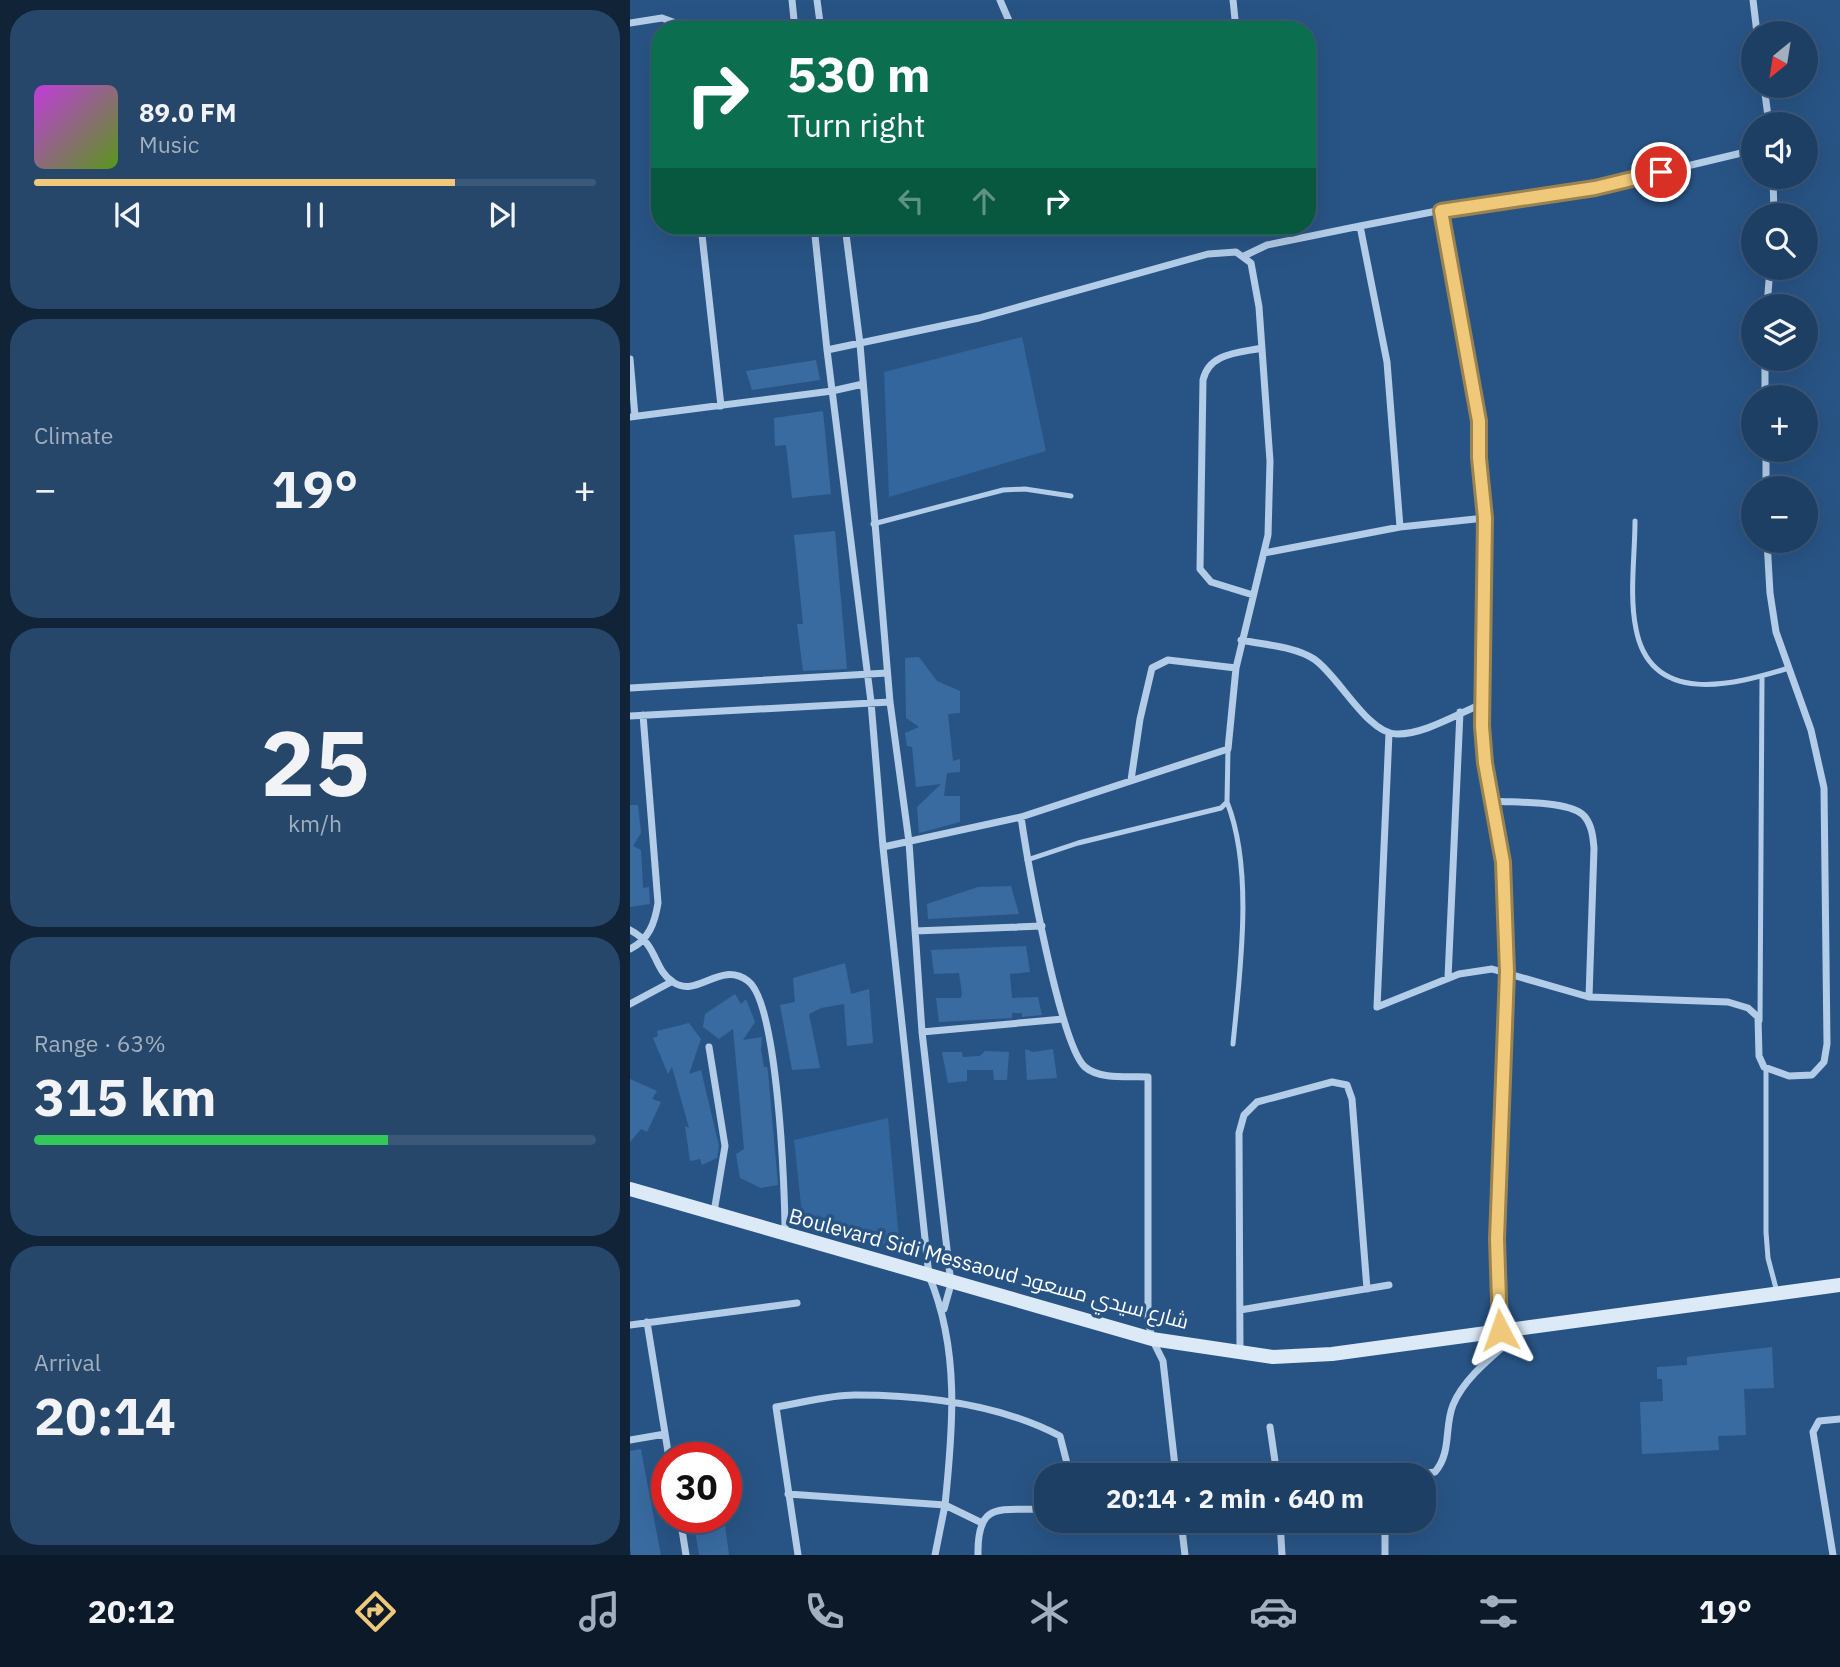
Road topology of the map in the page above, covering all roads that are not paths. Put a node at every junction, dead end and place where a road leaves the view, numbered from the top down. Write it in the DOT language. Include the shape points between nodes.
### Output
graph roads {
  1 [pos="792,0"];
  2 [pos="817,0"];
  3 [pos="1000,0"];
  4 [pos="1233,0"];
  5 [pos="1753,0"];
  6 [pos="670,21"];
  7 [pos="794,21"];
  8 [pos="820,21"];
  9 [pos="1009,21"];
  10 [pos="1234,21"];
  11 [pos="1756,21"];
  12 [pos="630,23"];
  13 [pos="1741,153"];
  14 [pos="1441,211"];
  15 [pos="1360,226"];
  16 [pos="702,235"];
  17 [pos="815,235"];
  18 [pos="846,235"];
  19 [pos="1244,256"];
  20 [pos="860,344"];
  21 [pos="1262,348"];
  22 [pos="827,350"];
  23 [pos="630,359"];
  24 [pos="863,384"];
  25 [pos="832,391"];
  26 [pos="721,406"];
  27 [pos="633,416"];
  28 [pos="1071,496"];
  29 [pos="1485,518"];
  30 [pos="1635,521"];
  31 [pos="873,524"];
  32 [pos="1400,527"];
  33 [pos="1264,553"];
  34 [pos="1768,553"];
  35 [pos="1253,595"];
  36 [pos="1241,640"];
  37 [pos="1236,668"];
  38 [pos="1789,668"];
  39 [pos="887,673"];
  40 [pos="867,674"];
  41 [pos="1762,676"];
  42 [pos="630,688"];
  43 [pos="871,702"];
  44 [pos="890,702"];
  45 [pos="1482,704"];
  46 [pos="1460,712"];
  47 [pos="643,715"];
  48 [pos="630,716"];
  49 [pos="1389,733"];
  50 [pos="1228,749"];
  51 [pos="1131,780"];
  52 [pos="1227,802"];
  53 [pos="1493,802"];
  54 [pos="1021,817"];
  55 [pos="909,842"];
  56 [pos="883,847"];
  57 [pos="1027,860"];
  58 [pos="1042,926"];
  59 [pos="630,930"];
  60 [pos="915,931"];
  61 [pos="645,938"];
  62 [pos="630,949"];
  63 [pos="1507,972"];
  64 [pos="1448,978"];
  65 [pos="671,982"];
  66 [pos="1589,998"];
  67 [pos="630,1004"];
  68 [pos="1063,1019"];
  69 [pos="1760,1021"];
  70 [pos="922,1032"];
  71 [pos="1233,1044"];
  72 [pos="709,1047"];
  73 [pos="1766,1069"];
  74 [pos="630,1189"];
  75 [pos="713,1213"];
  76 [pos="785,1234"];
  77 [pos="929,1276"];
  78 [pos="951,1284"];
  79 [pos="1390,1285"];
  80 [pos="1840,1285"];
  81 [pos="1367,1289"];
  82 [pos="1777,1292"];
  83 [pos="797,1303"];
  84 [pos="944,1309"];
  85 [pos="1240,1310"];
  86 [pos="647,1322"];
  87 [pos="630,1325"];
  88 [pos="1525,1327"];
  89 [pos="1500,1330"];
  90 [pos="1152,1339"];
  91 [pos="1240,1354"];
  92 [pos="954,1402"];
  93 [pos="1840,1419"];
  94 [pos="1270,1427"];
  95 [pos="665,1434"];
  96 [pos="630,1440"];
  97 [pos="666,1442"];
  98 [pos="1067,1463"];
  99 [pos="1175,1463"];
  100 [pos="1275,1463"];
  101 [pos="1436,1471"];
  102 [pos="788,1494"];
  103 [pos="945,1505"];
  104 [pos="1034,1510"];
  105 [pos="980,1522"];
  106 [pos="683,1533"];
  107 [pos="1182,1533"];
  108 [pos="1281,1533"];
  109 [pos="1385,1533"];
  110 [pos="686,1555"];
  111 [pos="798,1555"];
  112 [pos="935,1555"];
  113 [pos="978,1555"];
  114 [pos="1185,1555"];
  115 [pos="1282,1555"];
  116 [pos="1385,1555"];
  117 [pos="1833,1555"];
  1 -- 7 [label="street"];
  2 -- 8 [label="street"];
  3 -- 9 [label="street"];
  4 -- 10 [label="street"];
  5 -- 11 [label="street"];
  6 -- 12 [label="street"];
  13 -- 14 [label="street" via="1595,188"];
  14 -- 15 [label="street"];
  14 -- 29 [label="street" via="1479,421"];
  15 -- 19 [label="street" via="1267,246"];
  15 -- 32 [label="street" via="1387,362"];
  16 -- 26 [label="street"];
  17 -- 22 [label="street"];
  18 -- 20 [label="street"];
  19 -- 20 [label="street" via="1236,252 1208,254 979,318"];
  19 -- 21 [label="street" via="1251,263"];
  20 -- 22 [label="street"];
  20 -- 24 [label="street"];
  21 -- 33 [label="street" via="1270,461"];
  21 -- 35 [label="street" via="1215,359 1203,380 1200,569 1211,582"];
  22 -- 25 [label="street"];
  23 -- 27 [label="street"];
  24 -- 25 [label="street"];
  24 -- 31 [label="street"];
  25 -- 26 [label="street"];
  25 -- 40 [label="street"];
  26 -- 27 [label="street"];
  28 -- 31 [label="lane" via="1003,490"];
  29 -- 32 [label="street"];
  29 -- 45 [label="street"];
  30 -- 41 [label="lane" via="1636,629 1653,670 1671,679 1703,684"];
  31 -- 39 [label="street"];
  32 -- 33 [label="street"];
  33 -- 35 [label="street"];
  34 -- 38 [label="street" via="1772,613"];
  35 -- 36 [label="street"];
  36 -- 37 [label="street"];
  36 -- 49 [label="street" via="1313,659"];
  37 -- 50 [label="street"];
  37 -- 51 [label="street" via="1168,660 1152,668"];
  38 -- 41 [label="lane"];
  38 -- 73 [label="street" via="1814,737 1824,788 1827,1044 1824,1062 1812,1075 1789,1076"];
  39 -- 40 [label="street"];
  39 -- 44 [label="street"];
  40 -- 42 [label="street"];
  40 -- 43 [label="street"];
  41 -- 69 [label="lane"];
  43 -- 44 [label="street"];
  43 -- 47 [label="street"];
  43 -- 56 [label="street"];
  44 -- 55 [label="street"];
  45 -- 46 [label="street"];
  45 -- 53 [label="street" via="1485,763"];
  46 -- 49 [label="street" via="1404,734"];
  46 -- 64 [label="street"];
  47 -- 48 [label="street"];
  47 -- 61 [label="street" via="658,903"];
  49 -- 64 [label="street" via="1377,1007"];
  50 -- 51 [label="street"];
  50 -- 52 [label="lane"];
  51 -- 54 [label="street"];
  52 -- 57 [label="lane" via="1211,812 1078,843"];
  52 -- 71 [label="lane" via="1237,828 1242,942"];
  53 -- 63 [label="lane" via="1503,862"];
  53 -- 66 [label="street" via="1563,806 1580,812 1589,824 1594,848"];
  54 -- 55 [label="street"];
  54 -- 57 [label="street"];
  55 -- 56 [label="street"];
  55 -- 60 [label="street"];
  56 -- 77 [label="street"];
  57 -- 58 [label="street"];
  58 -- 60 [label="street"];
  58 -- 68 [label="street"];
  59 -- 61 [label="street"];
  60 -- 70 [label="street"];
  61 -- 62 [label="street"];
  61 -- 65 [label="street"];
  63 -- 64 [label="street" via="1484,969"];
  63 -- 66 [label="street"];
  63 -- 89 [label="street" via="1497,1239"];
  65 -- 67 [label="street"];
  65 -- 76 [label="street" via="694,986 723,974 738,975 751,983 758,995 766,1016 782,1142"];
  66 -- 69 [label="street" via="1728,1002 1748,1008"];
  68 -- 70 [label="street"];
  68 -- 90 [label="street" via="1084,1066 1096,1073 1148,1077 1148,1318"];
  69 -- 73 [label="street" via="1759,1056"];
  70 -- 78 [label="street"];
  72 -- 75 [label="street" via="725,1146"];
  73 -- 82 [label="lane" via="1766,1232"];
  74 -- 75 [label="street, Boulevard Sidi Messaoud شارع سيدي مسعود"];
  75 -- 76 [label="street, Boulevard Sidi Messaoud شارع سيدي مسعود"];
  76 -- 77 [label="street, Boulevard Sidi Messaoud شارع سيدي مسعود"];
  77 -- 78 [label="street, Boulevard Sidi Messaoud شارع سيدي مسعود"];
  77 -- 84 [label="street"];
  78 -- 84 [label="street"];
  78 -- 90 [label="street, Boulevard Sidi Messaoud شارع سيدي مسعود"];
  79 -- 81 [label="street"];
  80 -- 82 [label="street, Boulevard Sidi Messaoud شارع سيدي مسعود"];
  81 -- 85 [label="street"];
  81 -- 85 [label="street" via="1352,1099 1347,1085 1332,1082 1257,1102 1244,1115 1239,1133"];
  82 -- 88 [label="street, Boulevard Sidi Messaoud شارع سيدي مسعود"];
  83 -- 86 [label="street"];
  84 -- 92 [label="street"];
  85 -- 91 [label="street"];
  86 -- 87 [label="street"];
  86 -- 95 [label="street"];
  88 -- 89 [label="street, Boulevard Sidi Messaoud شارع سيدي مسعود"];
  88 -- 101 [label="street" via="1458,1395"];
  89 -- 91 [label="street, Boulevard Sidi Messaoud شارع سيدي مسعود" via="1308,1357"];
  90 -- 91 [label="street, Boulevard Sidi Messaoud شارع سيدي مسعود"];
  90 -- 99 [label="street" via="1163,1361"];
  92 -- 98 [label="street" via="1034,1423 1060,1436"];
  92 -- 102 [label="street" via="854,1395 775,1407"];
  92 -- 103 [label="street"];
  93 -- 117 [label="street" via="1819,1421 1814,1432"];
  94 -- 100 [label="street"];
  95 -- 96 [label="street"];
  95 -- 97 [label="street"];
  102 -- 103 [label="street"];
  102 -- 111 [label="street"];
  103 -- 105 [label="street"];
  103 -- 112 [label="street"];
  104 -- 105 [label="street" via="992,1512"];
  105 -- 113 [label="street"];
  106 -- 110 [label="street"];
  107 -- 114 [label="street"];
  108 -- 115 [label="street"];
  109 -- 116 [label="street"];
}
